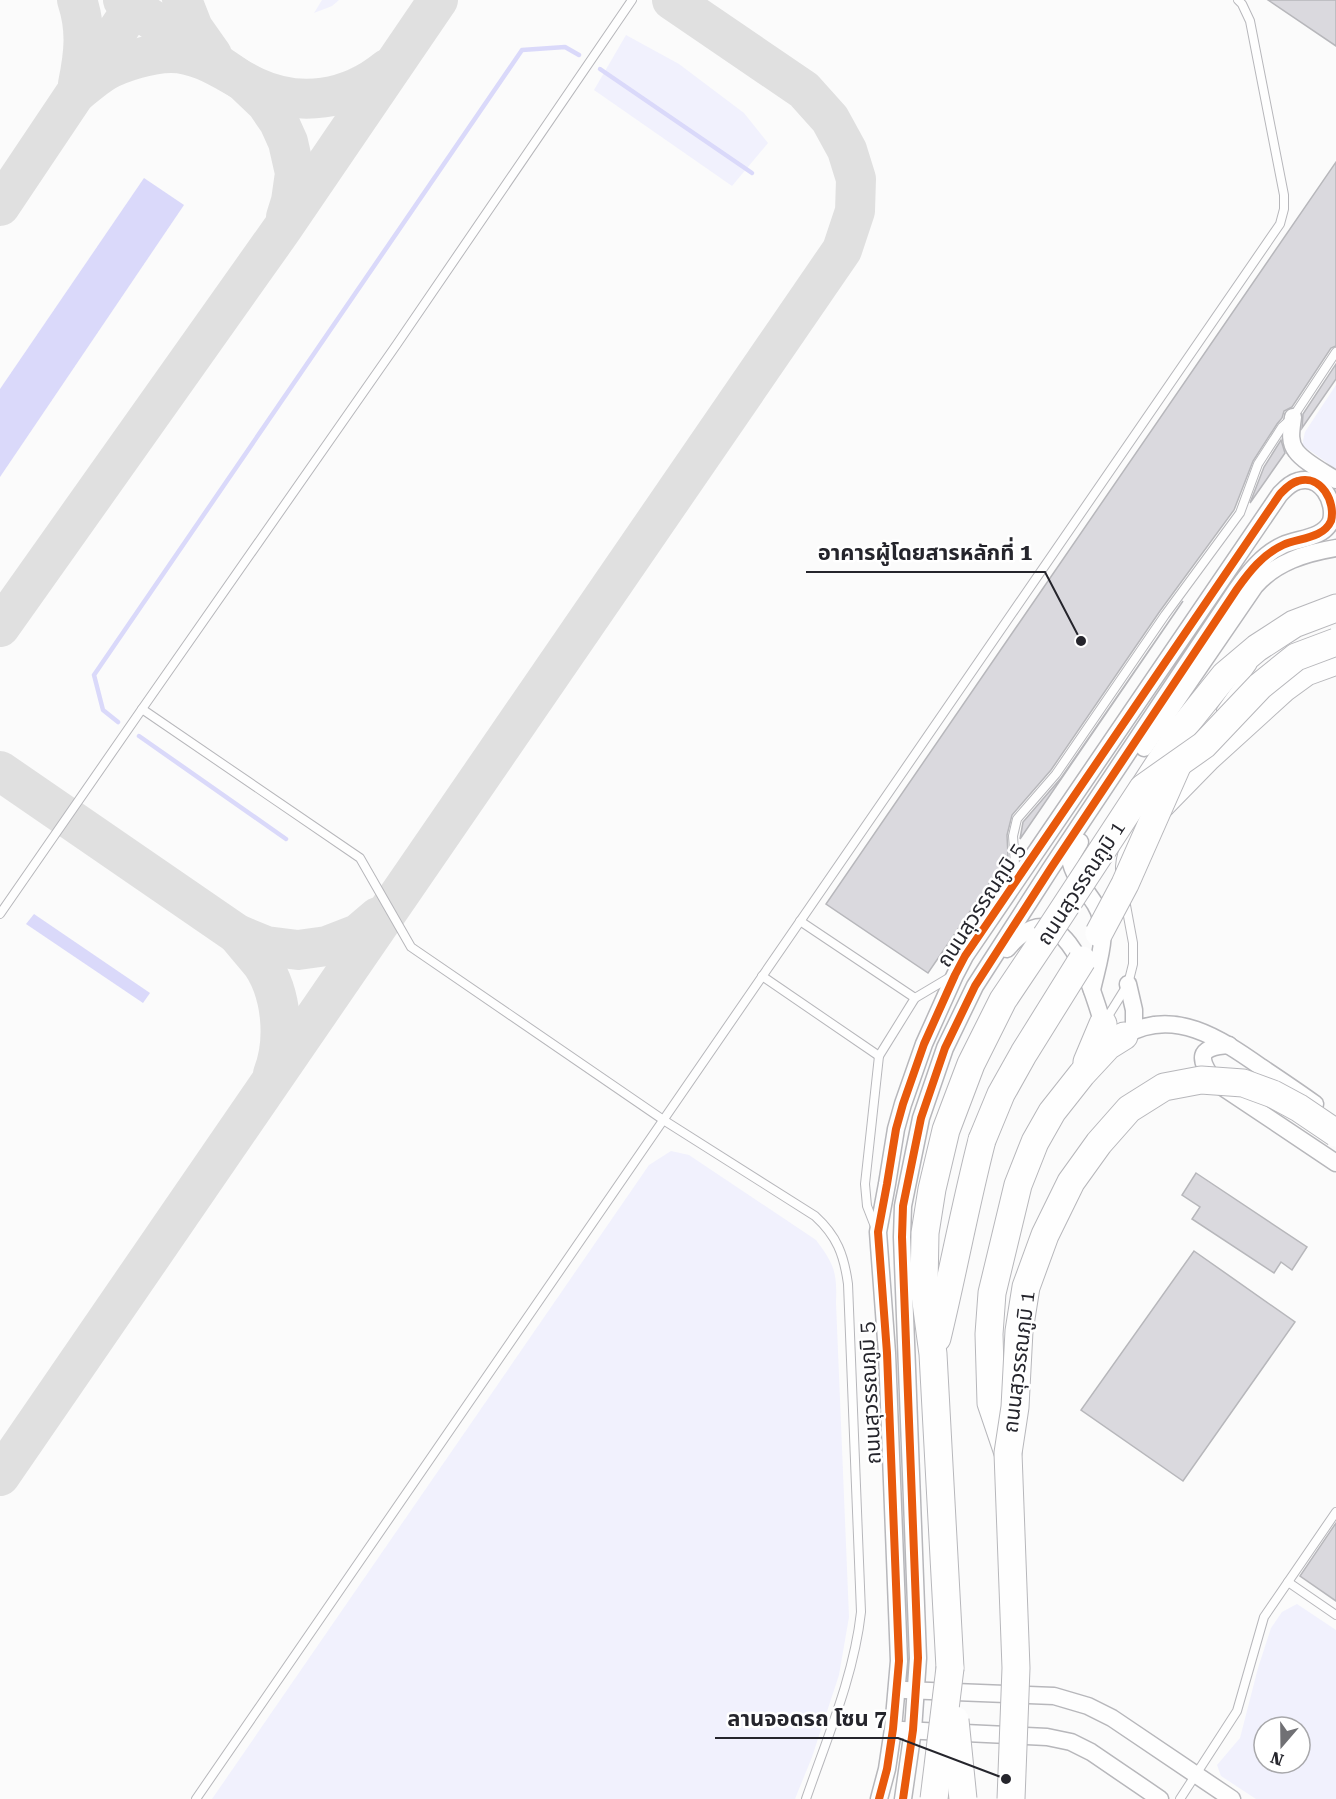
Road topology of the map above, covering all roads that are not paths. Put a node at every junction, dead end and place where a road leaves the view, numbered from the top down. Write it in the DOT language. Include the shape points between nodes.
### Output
graph roads {
  1 [pos="632,0"];
  2 [pos="1238,0"];
  3 [pos="1336,352"];
  4 [pos="1288,422"];
  5 [pos="1331,485"];
  6 [pos="1336,548"];
  7 [pos="1336,609"];
  8 [pos="1336,625"];
  9 [pos="1336,642"];
  10 [pos="1336,661"];
  11 [pos="142,709"];
  12 [pos="1219,713"];
  13 [pos="1212,722"];
  14 [pos="1151,798"];
  15 [pos="1016,881"];
  16 [pos="0,914"];
  17 [pos="800,921"];
  18 [pos="955,975"];
  19 [pos="762,976"];
  20 [pos="1128,984"];
  21 [pos="975,986"];
  22 [pos="1092,990"];
  23 [pos="915,998"];
  24 [pos="1121,1030"];
  25 [pos="1229,1045"];
  26 [pos="879,1056"];
  27 [pos="1336,1119"];
  28 [pos="664,1121"];
  29 [pos="1336,1133"];
  30 [pos="1336,1163"];
  31 [pos="878,1232"];
  32 [pos="933,1354"];
  33 [pos="1008,1453"];
  34 [pos="1336,1512"];
  35 [pos="1288,1582"];
  36 [pos="1336,1615"];
  37 [pos="950,1668"];
  38 [pos="895,1690"];
  39 [pos="916,1691"];
  40 [pos="893,1729"];
  41 [pos="913,1730"];
  42 [pos="1196,1775"];
  43 [pos="196,1799"];
  44 [pos="806,1799"];
  45 [pos="879,1799"];
  46 [pos="903,1799"];
  47 [pos="934,1799"];
  48 [pos="963,1799"];
  49 [pos="1011,1799"];
  50 [pos="1160,1799"];
  51 [pos="1180,1799"];
  52 [pos="1232,1799"];
  1 -- 11 [label="lane"];
  2 -- 17 [label="lane" via="1250,21 1284,195 1280,224"];
  3 -- 4 [label="lane"];
  4 -- 5 [label="street, ถนนสุวรรณภูมิ 5" via="1294,450"];
  4 -- 15 [label="lane" via="1258,464 1240,513 1056,774 1017,819 1013,836"];
  5 -- 15 [label="street, ถนนสุวรรณภูมิ 5" via="1297,481 1280,495"];
  5 -- 21 [label="street, ถนนสุวรรณภูมิ 5" via="1334,507 1328,527 1283,545 1251,569"];
  6 -- 22 [label="street" via="1289,560 1263,576 1074,850 1071,868 1102,920"];
  7 -- 12 [label="lane" via="1263,652"];
  7 -- 14 [label="highway, ถนนสุวรรณภูมิ 1" via="1294,624 1225,675 1181,730"];
  8 -- 14 [label="highway, ถนนสุวรรณภูมิ 1, bridge" via="1278,650 1244,675 1186,746"];
  9 -- 14 [label="highway, ถนนสุวรรณภูมิ 1, bridge" via="1296,657 1260,686"];
  10 -- 14 [label="highway, ถนนสุวรรณภูมิ 1" via="1306,672 1284,688 1207,758"];
  11 -- 16 [label="lane"];
  11 -- 28 [label="lane" via="360,858 411,947"];
  13 -- 20 [label="lane" via="1130,837 1119,860 1133,944"];
  14 -- 32 [label="highway, ถนนสุวรรณภูมิ 1, bridge" via="1120,894 1024,1053 981,1140"];
  14 -- 32 [label="highway, ถนนสุวรรณภูมิ 1, bridge" via="1068,904 1003,1000 971,1064 946,1130 925,1233 924,1287"];
  15 -- 18 [label="street, ถนนสุวรรณภูมิ 5"];
  17 -- 19 [label="lane"];
  17 -- 23 [label="lane"];
  18 -- 23 [label="lane"];
  18 -- 31 [label="street, ถนนสุวรรณภูมิ 5" via="903,1104"];
  19 -- 26 [label="lane"];
  19 -- 28 [label="lane"];
  20 -- 24 [label="lane"];
  20 -- 24 [label="street" via="1134,1011"];
  21 -- 22 [label="street, ถนนสุวรรณภูมิ 5" via="1016,937 1040,927 1064,937 1077,955"];
  21 -- 39 [label="street, ถนนสุวรรณภูมิ 5" via="933,1079 903,1206"];
  22 -- 24 [label="street, ถนนสุวรรณภูมิ 5"];
  23 -- 26 [label="lane"];
  24 -- 25 [label="street" via="1162,1024 1182,1026"];
  24 -- 33 [label="highway" via="1052,1112 1018,1185 992,1293 989,1334 991,1403"];
  25 -- 27 [label="street"];
  25 -- 30 [label="street" via="1206,1051 1203,1067 1215,1082"];
  26 -- 31 [label="lane" via="865,1184 867,1206"];
  28 -- 43 [label="lane"];
  28 -- 44 [label="lane" via="815,1216 827,1227 845,1260 861,1612 848,1677"];
  29 -- 33 [label="highway, ถนนสุวรรณภูมิ 1, bridge" via="1282,1098 1243,1083 1201,1080 1164,1087 1130,1109 1071,1182 1045,1234 1026,1287"];
  31 -- 38 [label="street, ถนนสุวรรณภูมิ 5" via="887,1353 899,1661"];
  32 -- 37 [label="highway, ถนนสุวรรณภูมิ 1"];
  33 -- 49 [label="highway, ถนนสุวรรณภูมิ 1, bridge" via="1016,1668"];
  34 -- 35 [label="lane"];
  35 -- 36 [label="lane"];
  35 -- 42 [label="lane" via="1264,1617 1237,1711"];
  37 -- 47 [label="highway, ถนนสุวรรณภูมิ 1, bridge"];
  37 -- 48 [label="highway, bridge"];
  38 -- 39 [label="street"];
  38 -- 40 [label="street, ถนนสุวรรณภูมิ 5"];
  39 -- 41 [label="street, ถนนสุวรรณภูมิ 5"];
  39 -- 42 [label="street" via="1054,1696 1088,1706"];
  40 -- 41 [label="street"];
  40 -- 45 [label="street, ถนนสุวรรณภูมิ 5"];
  41 -- 46 [label="street, ถนนสุวรรณภูมิ 5"];
  41 -- 50 [label="street" via="1047,1737 1071,1742"];
  42 -- 51 [label="lane"];
  42 -- 52 [label="street"];
}
